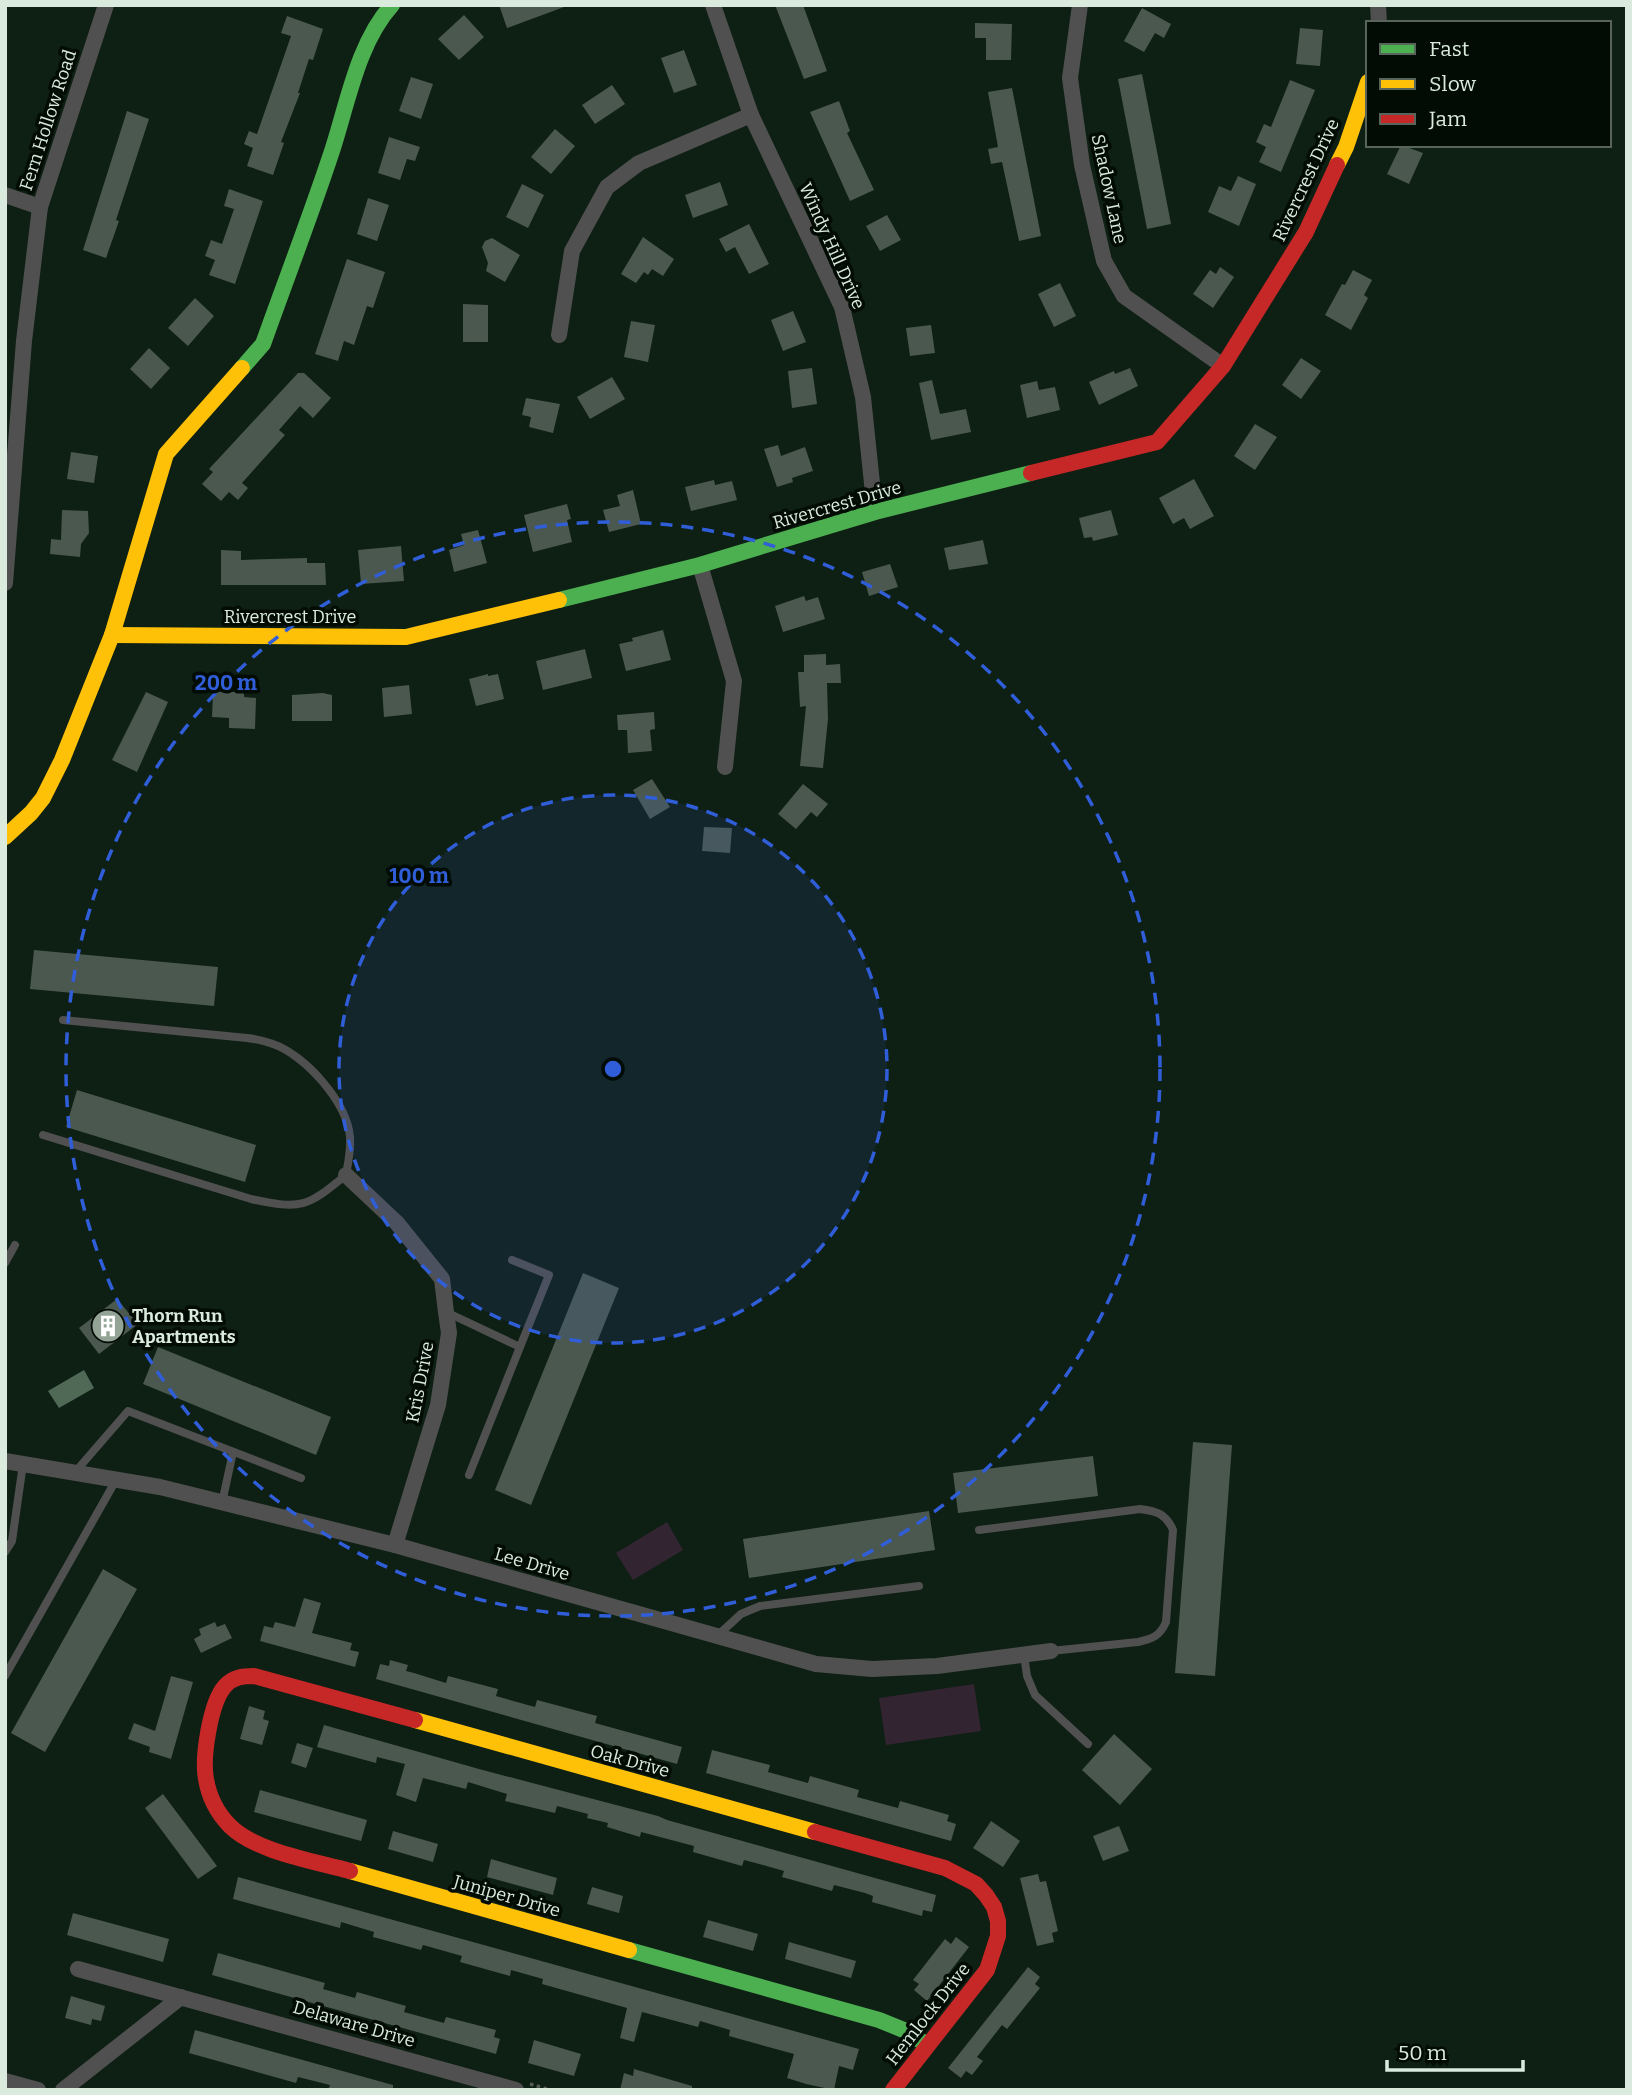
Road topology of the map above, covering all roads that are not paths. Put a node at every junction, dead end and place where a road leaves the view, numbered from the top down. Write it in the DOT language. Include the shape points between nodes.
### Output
graph roads {
  1 [pos="106,5"];
  2 [pos="392,5"];
  3 [pos="713,5"];
  4 [pos="1080,5"];
  5 [pos="1366,88"];
  6 [pos="751,115"];
  7 [pos="5,195"];
  8 [pos="40,208"];
  9 [pos="559,335"];
  10 [pos="1223,366"];
  11 [pos="874,512"];
  12 [pos="700,565"];
  13 [pos="5,583"];
  14 [pos="112,635"];
  15 [pos="725,767"];
  16 [pos="7,834"];
  17 [pos="63,1020"];
  18 [pos="43,1135"];
  19 [pos="346,1175"];
  20 [pos="15,1245"];
  21 [pos="512,1260"];
  22 [pos="5,1263"];
  23 [pos="446,1312"];
  24 [pos="520,1347"];
  25 [pos="233,1452"];
  26 [pos="5,1461"];
  27 [pos="23,1463"];
  28 [pos="76,1471"];
  29 [pos="469,1475"];
  30 [pos="301,1478"];
  31 [pos="116,1479"];
  32 [pos="222,1503"];
  33 [pos="979,1530"];
  34 [pos="395,1545"];
  35 [pos="5,1552"];
  36 [pos="919,1586"];
  37 [pos="716,1636"];
  38 [pos="1051,1651"];
  39 [pos="1024,1655"];
  40 [pos="5,1676"];
  41 [pos="230,1681"];
  42 [pos="1088,1744"];
  43 [pos="998,1920"];
  44 [pos="78,1969"];
  45 [pos="181,1997"];
  46 [pos="928,2045"];
  47 [pos="5,2081"];
  48 [pos="31,2089"];
  49 [pos="63,2090"];
  50 [pos="516,2090"];
  51 [pos="893,2090"];
  1 -- 8 [label="street, Fern Hollow Road"];
  2 -- 14 [label="street" via="353,76 331,155 263,344 166,454"];
  3 -- 6 [label="street, Windy Hill Drive"];
  4 -- 10 [label="street, Shadow Lane" via="1070,78 1082,165 1104,261 1124,296"];
  5 -- 10 [label="street, Rivercrest Drive" via="1346,148 1306,232"];
  6 -- 9 [label="street" via="639,163 607,187 572,251"];
  6 -- 11 [label="street, Windy Hill Drive" via="842,307 863,397"];
  7 -- 8 [label="street"];
  8 -- 13 [label="street, Fern Hollow Road" via="24,341"];
  10 -- 11 [label="street, Rivercrest Drive" via="1157,442"];
  11 -- 12 [label="street, Rivercrest Drive"];
  12 -- 14 [label="street, Rivercrest Drive" via="406,637"];
  12 -- 15 [label="street" via="734,681"];
  14 -- 16 [label="street" via="53,778 31,813"];
  17 -- 19 [label="lane" via="275,1044 299,1058 325,1084 343,1116 350,1136"];
  18 -- 19 [label="lane" via="275,1204 301,1205 315,1200"];
  19 -- 23 [label="street, Kris Drive" via="397,1223 442,1279"];
  20 -- 22 [label="lane"];
  21 -- 24 [label="lane" via="549,1275"];
  23 -- 24 [label="lane"];
  23 -- 34 [label="street, Kris Drive" via="449,1333 438,1405"];
  24 -- 29 [label="lane"];
  25 -- 28 [label="lane" via="128,1411"];
  25 -- 30 [label="lane"];
  25 -- 32 [label="lane"];
  26 -- 27 [label="street, Lee Drive"];
  27 -- 28 [label="street, Lee Drive"];
  27 -- 35 [label="lane" via="12,1541"];
  28 -- 31 [label="street, Lee Drive"];
  31 -- 32 [label="street, Lee Drive"];
  31 -- 40 [label="lane"];
  32 -- 34 [label="street, Lee Drive"];
  33 -- 38 [label="lane" via="1140,1509 1157,1511 1168,1520 1173,1530 1166,1622 1161,1632 1138,1642"];
  34 -- 37 [label="street, Lee Drive"];
  36 -- 37 [label="lane" via="760,1606 741,1614"];
  37 -- 39 [label="street, Lee Drive" via="816,1664 872,1669"];
  38 -- 39 [label="street, Lee Drive"];
  39 -- 42 [label="lane" via="1035,1695"];
  41 -- 43 [label="street, Oak Drive" via="245,1675 264,1678 945,1868 980,1886"];
  41 -- 46 [label="street, Juniper Drive" via="219,1694 208,1735 204,1760 207,1788 220,1815 254,1844 879,2020"];
  43 -- 46 [label="street, Hemlock Drive" via="999,1941 987,1970"];
  44 -- 45 [label="street, Delaware Drive"];
  45 -- 49 [label="street"];
  45 -- 50 [label="street, Delaware Drive"];
  46 -- 51 [label="street, Hemlock Drive"];
  47 -- 48 [label="street"];
}
